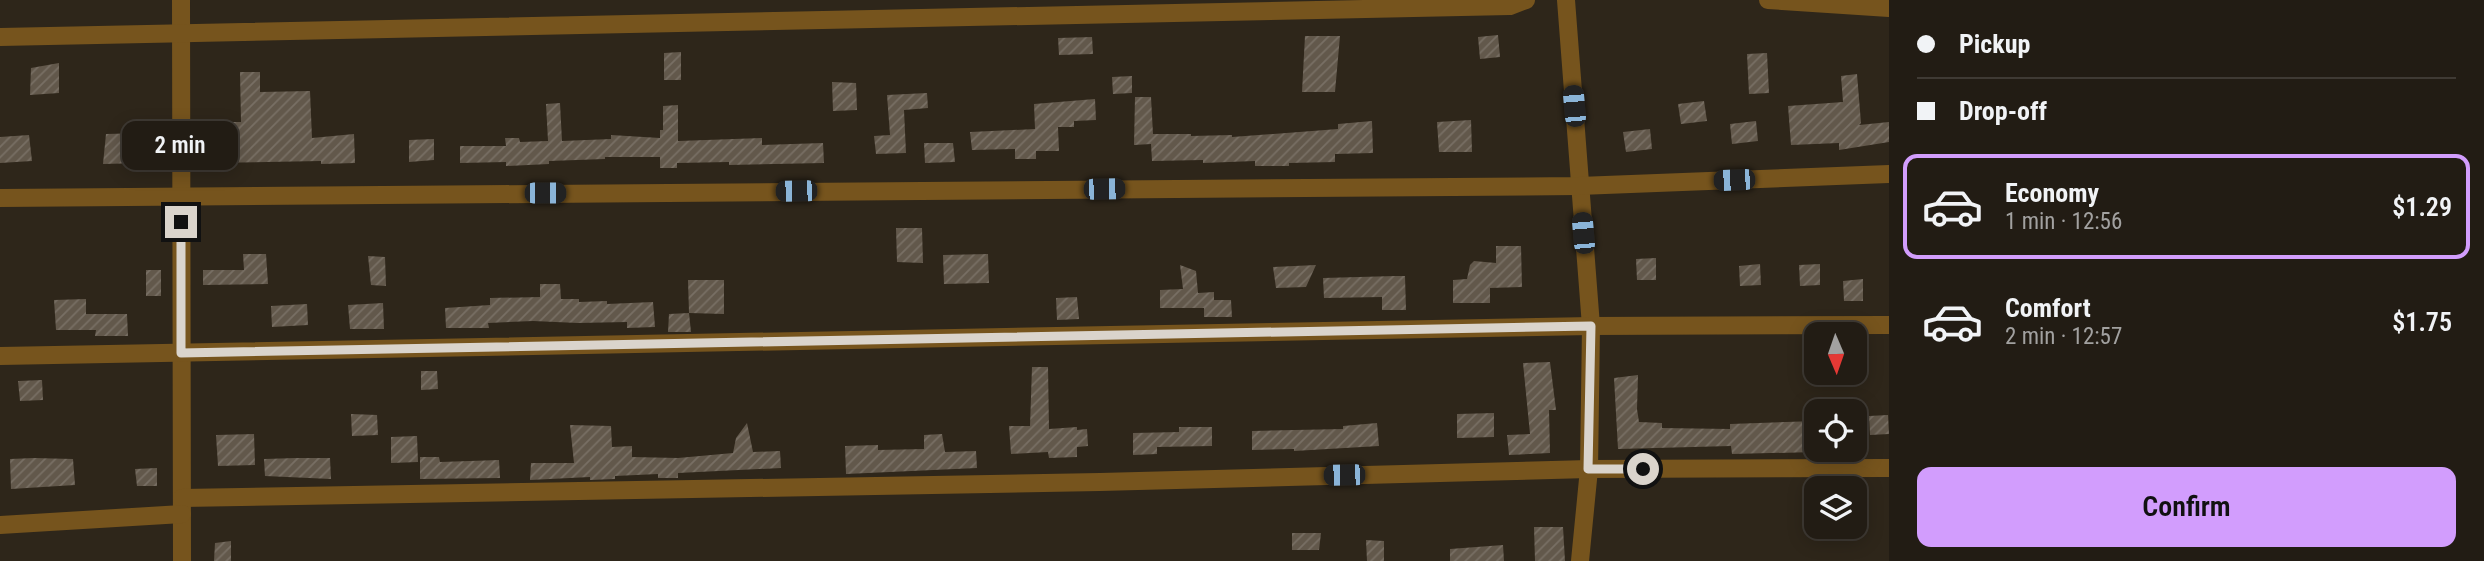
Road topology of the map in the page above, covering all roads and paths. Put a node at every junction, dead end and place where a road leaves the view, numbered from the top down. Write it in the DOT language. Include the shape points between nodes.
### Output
graph roads {
  1 [pos="181,0"];
  2 [pos="1526,0"];
  3 [pos="1566,0"];
  4 [pos="1768,0"];
  5 [pos="1889,8"];
  6 [pos="181,33"];
  7 [pos="0,37"];
  8 [pos="1889,174"];
  9 [pos="1580,186"];
  10 [pos="181,195"];
  11 [pos="0,198"];
  12 [pos="1889,325"];
  13 [pos="1591,326"];
  14 [pos="181,353"];
  15 [pos="0,356"];
  16 [pos="1889,468"];
  17 [pos="1588,469"];
  18 [pos="182,506"];
  19 [pos="0,525"];
  20 [pos="182,561"];
  21 [pos="1580,561"];
  1 -- 6 [label="street"];
  2 -- 6 [label="street" via="1510,6"];
  3 -- 9 [label="street"];
  4 -- 5 [label="street"];
  6 -- 7 [label="street"];
  6 -- 10 [label="street"];
  8 -- 9 [label="street"];
  9 -- 10 [label="street"];
  9 -- 13 [label="street"];
  10 -- 11 [label="street"];
  10 -- 14 [label="street"];
  12 -- 13 [label="street"];
  13 -- 14 [label="street"];
  13 -- 17 [label="street"];
  14 -- 15 [label="street"];
  14 -- 18 [label="street"];
  16 -- 17 [label="street"];
  17 -- 18 [label="street"];
  17 -- 21 [label="street"];
  18 -- 19 [label="street"];
  18 -- 20 [label="street"];
}
